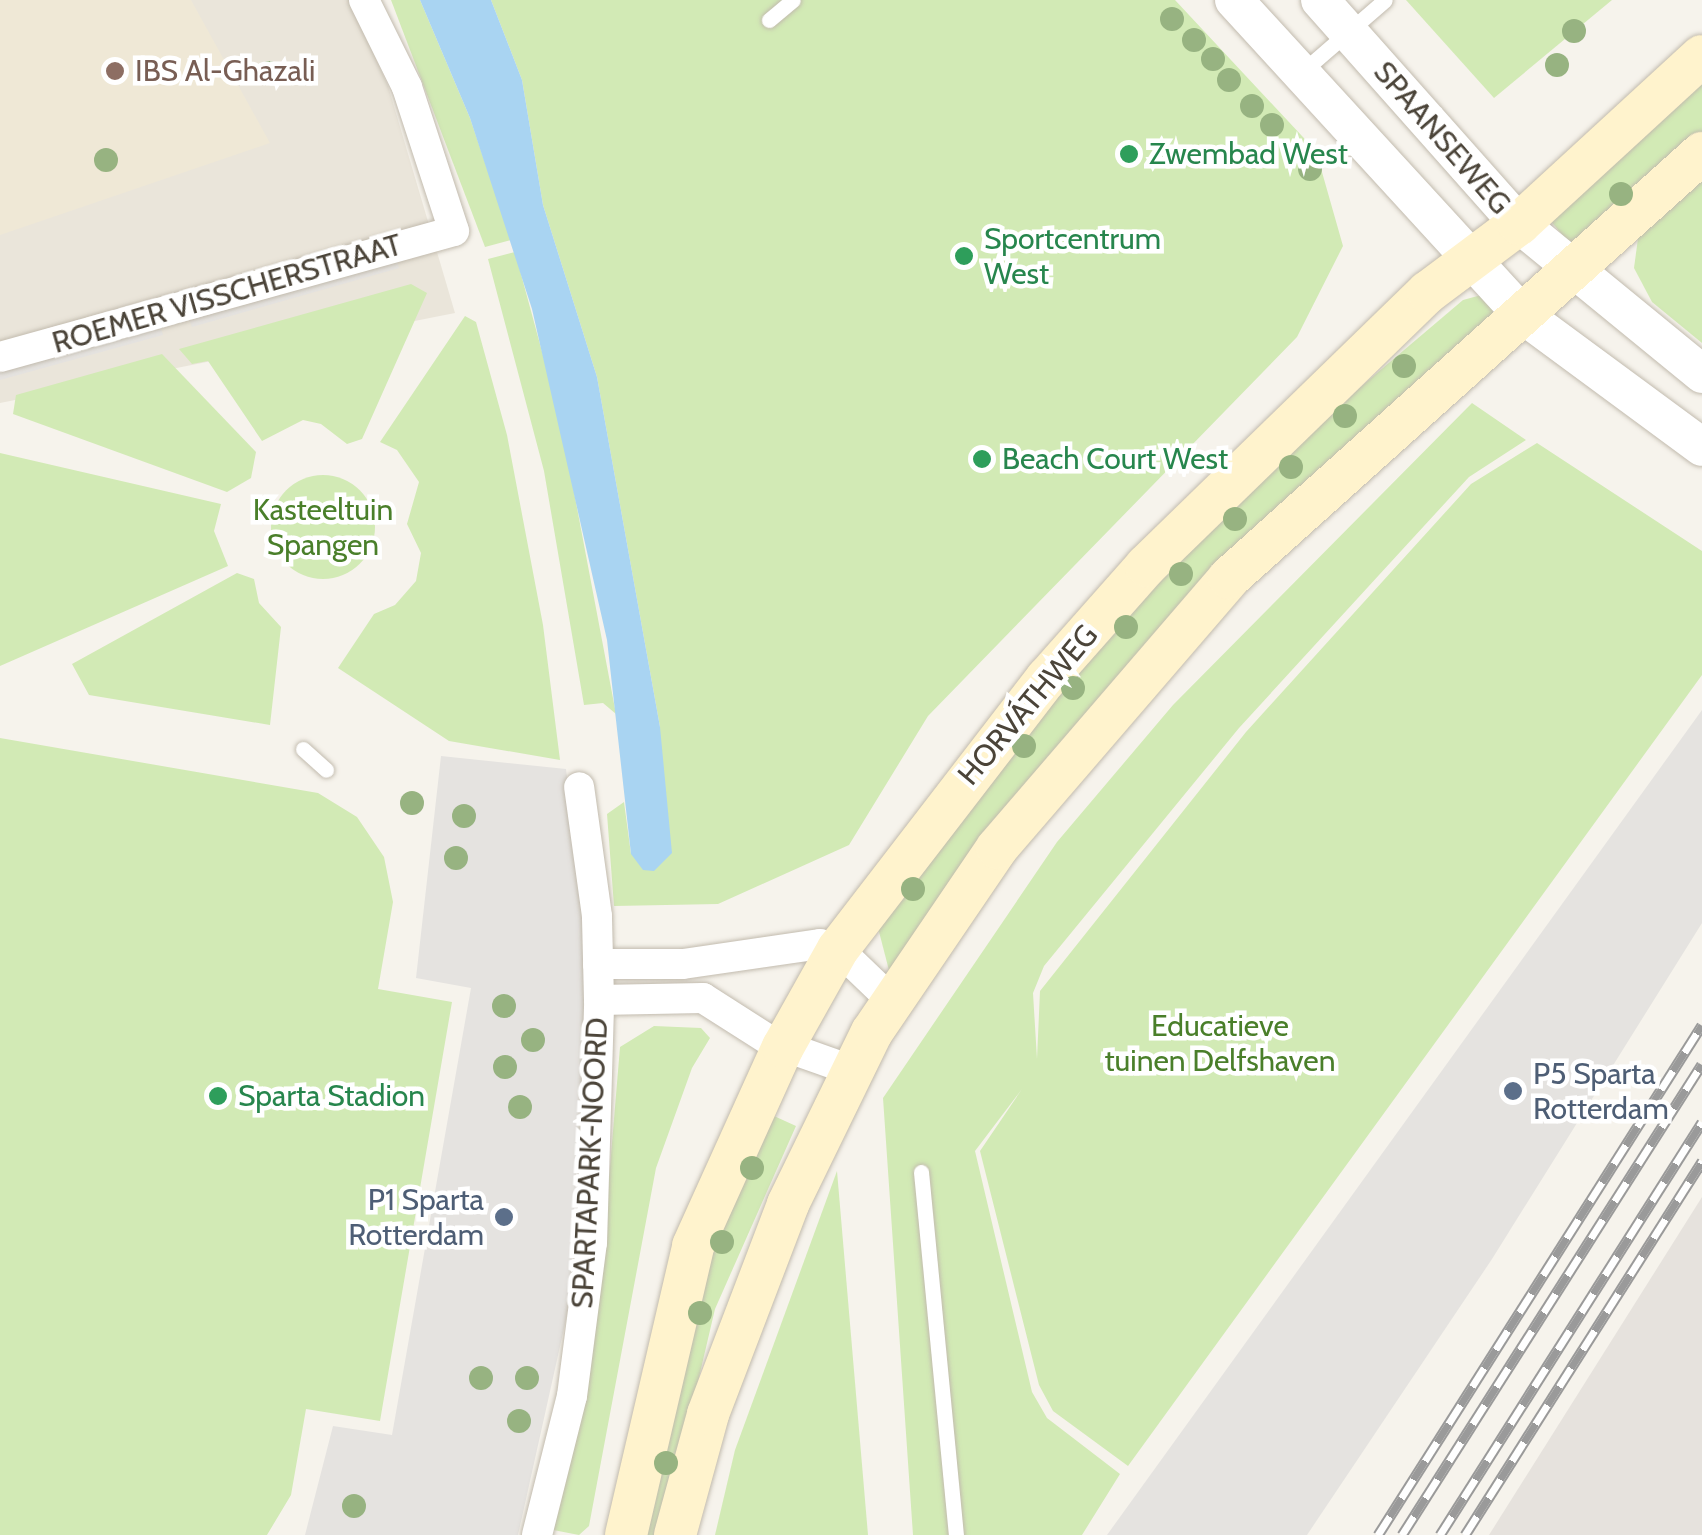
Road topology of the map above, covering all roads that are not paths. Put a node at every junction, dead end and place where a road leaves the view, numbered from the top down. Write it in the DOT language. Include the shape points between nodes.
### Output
graph roads {
  1 [pos="364,0"];
  2 [pos="793,0"];
  3 [pos="1234,0"];
  4 [pos="1320,0"];
  5 [pos="1386,0"];
  6 [pos="769,20"];
  7 [pos="1348,31"];
  8 [pos="1702,56"];
  9 [pos="1300,74"];
  10 [pos="1702,152"];
  11 [pos="1519,224"];
  12 [pos="1475,262"];
  13 [pos="1570,270"];
  14 [pos="1522,314"];
  15 [pos="0,357"];
  16 [pos="1702,374"];
  17 [pos="1702,447"];
  18 [pos="303,749"];
  19 [pos="326,770"];
  20 [pos="579,787"];
  21 [pos="838,949"];
  22 [pos="598,964"];
  23 [pos="599,1000"];
  24 [pos="892,1000"];
  25 [pos="783,1048"];
  26 [pos="850,1070"];
  27 [pos="920,1172"];
  28 [pos="538,1535"];
  29 [pos="626,1535"];
  30 [pos="675,1535"];
  31 [pos="956,1535"];
  1 -- 15 [label="street, ROEMER VISSCHERSTRAAT" via="407,88 454,231"];
  2 -- 6 [label="lane"];
  3 -- 9 [label="street, SPAANSEWEG"];
  4 -- 7 [label="street, SPAANSEWEG"];
  5 -- 7 [label="lane"];
  7 -- 9 [label="lane"];
  7 -- 11 [label="street, SPAANSEWEG"];
  8 -- 11 [label="main road, HORVÁTHWEG"];
  9 -- 12 [label="street, SPAANSEWEG"];
  10 -- 13 [label="main road"];
  11 -- 12 [label="main road, HORVÁTHWEG"];
  11 -- 13 [label="street, SPAANSEWEG"];
  12 -- 14 [label="street, SPAANSEWEG"];
  12 -- 21 [label="main road, HORVÁTHWEG" via="1420,300 1146,566 1047,678"];
  13 -- 14 [label="main road"];
  13 -- 16 [label="street, SPAANSEWEG"];
  14 -- 17 [label="street, SPAANSEWEG"];
  14 -- 24 [label="main road" via="1229,578 997,848"];
  18 -- 19 [label="lane"];
  20 -- 22 [label="street, SPARTAPARK-NOORD"];
  21 -- 22 [label="street" via="810,944 682,964"];
  21 -- 24 [label="street"];
  21 -- 25 [label="main road, HORVÁTHWEG"];
  22 -- 23 [label="street, SPARTAPARK-NOORD"];
  23 -- 25 [label="street" via="703,998"];
  23 -- 28 [label="street, SPARTAPARK-NOORD" via="592,1243 572,1396"];
  24 -- 26 [label="main road"];
  25 -- 26 [label="street"];
  25 -- 29 [label="main road, HORVÁTHWEG" via="684,1276"];
  26 -- 30 [label="main road" via="748,1299"];
  27 -- 31 [label="lane"];
}
